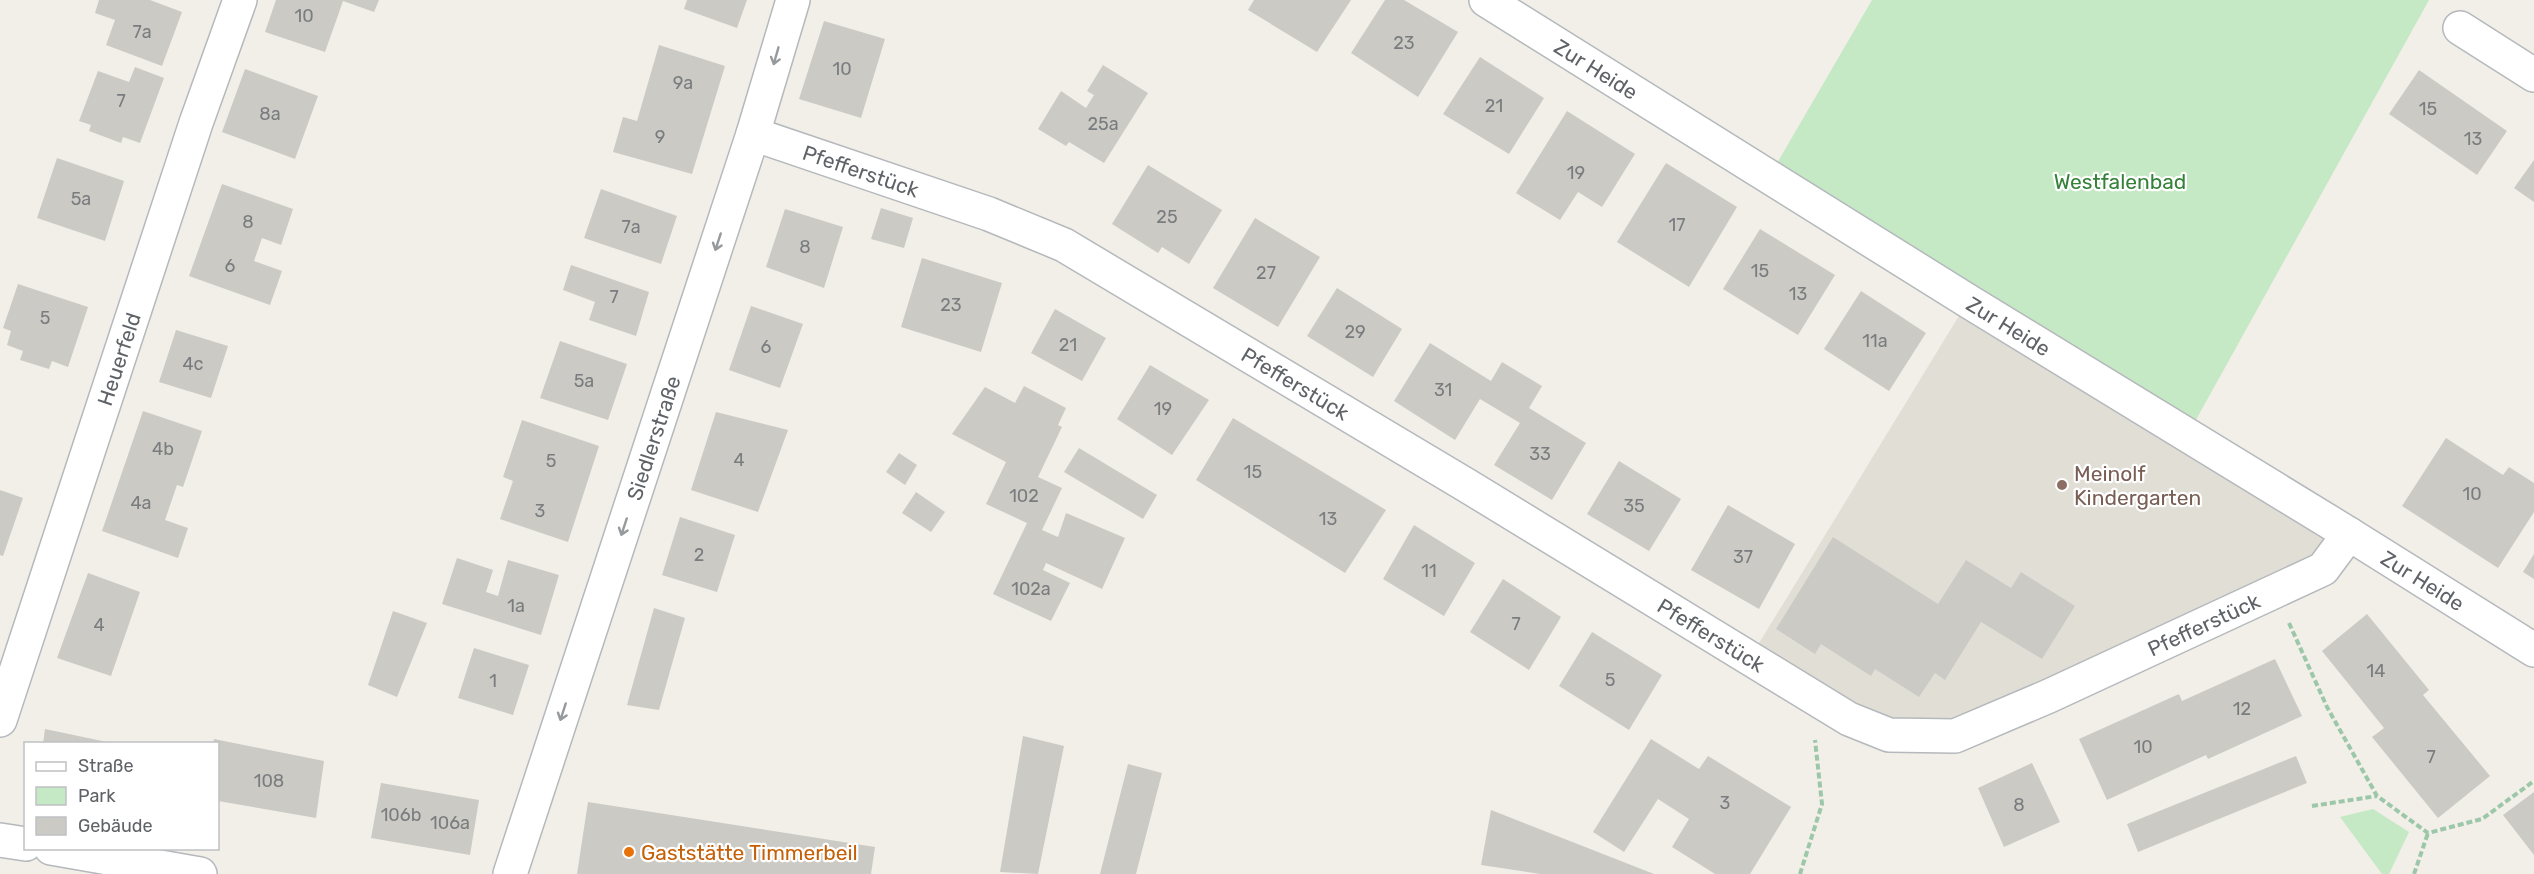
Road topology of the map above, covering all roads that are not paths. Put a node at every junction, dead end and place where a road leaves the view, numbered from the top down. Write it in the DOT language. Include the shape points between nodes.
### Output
graph roads {
  1 [pos="240,0"];
  2 [pos="793,0"];
  3 [pos="1486,0"];
  4 [pos="2460,28"];
  5 [pos="2534,75"];
  6 [pos="753,134"];
  7 [pos="2349,534"];
  8 [pos="2534,650"];
  9 [pos="0,720"];
  10 [pos="0,840"];
  11 [pos="24,844"];
  12 [pos="57,850"];
  13 [pos="200,874"];
  14 [pos="510,874"];
  1 -- 9 [label="street, Heuerfeld" via="192,134"];
  2 -- 6 [label="street, Siedlerstraße, one-way"];
  3 -- 7 [label="street, Zur Heide"];
  4 -- 5 [label="street"];
  6 -- 7 [label="street, Pfefferstück" via="989,214 1064,245 1856,723 1889,735 1954,736 2049,696 2323,569"];
  6 -- 14 [label="street, Siedlerstraße, one-way"];
  7 -- 8 [label="street, Zur Heide"];
  10 -- 11 [label="street"];
  12 -- 13 [label="street"];
}
